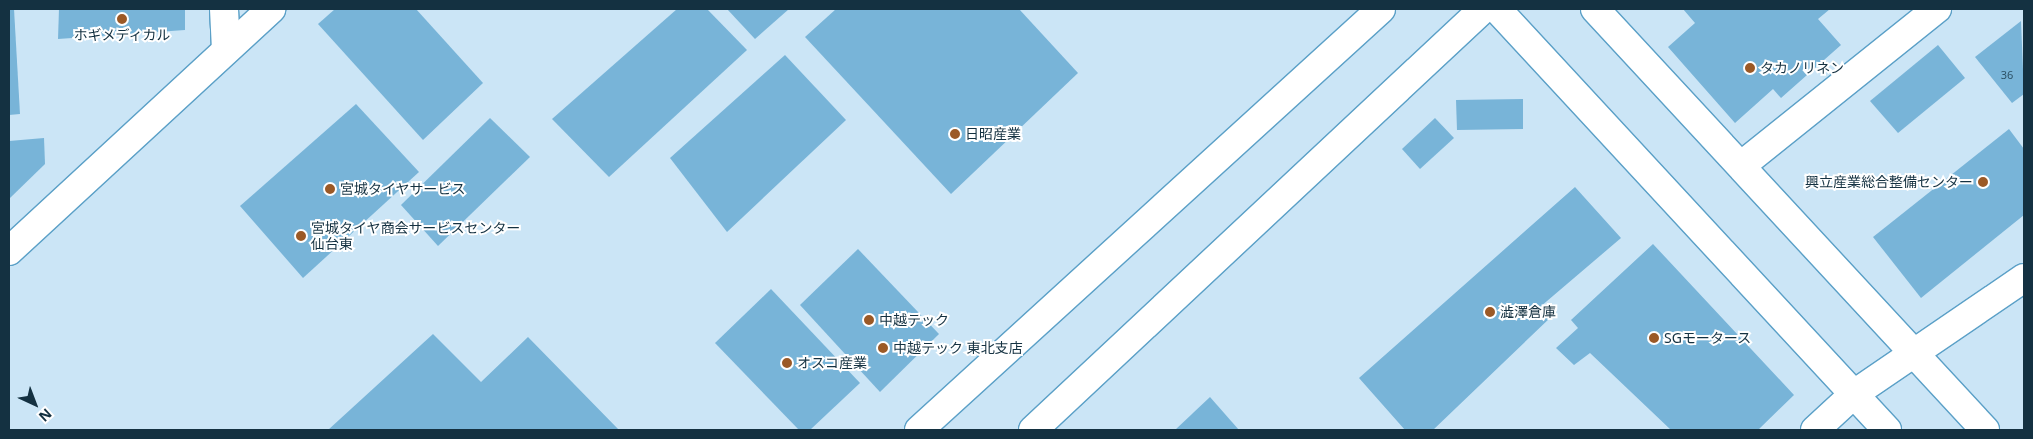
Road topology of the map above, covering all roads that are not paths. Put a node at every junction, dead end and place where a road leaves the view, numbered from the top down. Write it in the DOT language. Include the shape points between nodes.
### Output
graph roads {
  1 [pos="224,9"];
  2 [pos="270,9"];
  3 [pos="1381,9"];
  4 [pos="1483,9"];
  5 [pos="1497,9"];
  6 [pos="1595,9"];
  7 [pos="1937,9"];
  8 [pos="226,50"];
  9 [pos="1742,165"];
  10 [pos="9,251"];
  11 [pos="2024,278"];
  12 [pos="1913,354"];
  13 [pos="1854,394"];
  14 [pos="919,430"];
  15 [pos="1033,430"];
  16 [pos="1815,430"];
  17 [pos="1887,430"];
  18 [pos="1985,430"];
  1 -- 8 [label="street"];
  2 -- 8 [label="street"];
  3 -- 14 [label="street"];
  4 -- 15 [label="street"];
  5 -- 13 [label="street"];
  6 -- 9 [label="street"];
  7 -- 9 [label="street"];
  8 -- 10 [label="street"];
  9 -- 12 [label="street"];
  11 -- 12 [label="street"];
  12 -- 13 [label="street"];
  12 -- 18 [label="street"];
  13 -- 16 [label="street"];
  13 -- 17 [label="street"];
}
